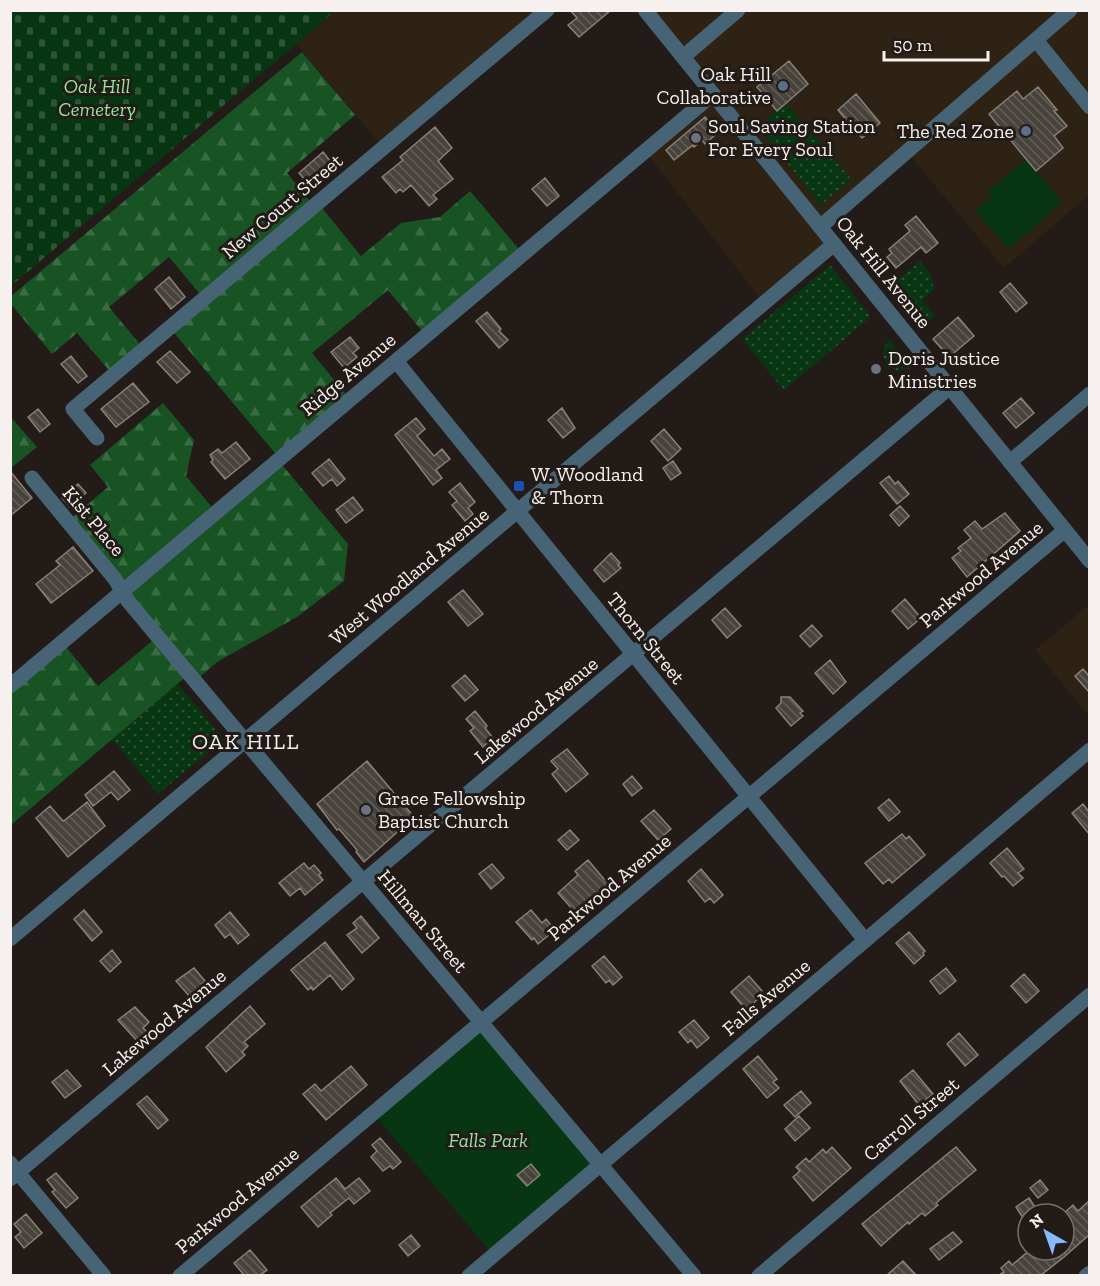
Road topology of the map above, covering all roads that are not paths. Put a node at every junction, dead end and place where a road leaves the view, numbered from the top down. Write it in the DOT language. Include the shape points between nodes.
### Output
graph roads {
  1 [pos="547,10"];
  2 [pos="645,10"];
  3 [pos="738,10"];
  4 [pos="1070,10"];
  5 [pos="1035,40"];
  6 [pos="682,57"];
  7 [pos="712,94"];
  8 [pos="1089,107"];
  9 [pos="820,227"];
  10 [pos="834,244"];
  11 [pos="396,361"];
  12 [pos="950,387"];
  13 [pos="1089,394"];
  14 [pos="97,438"];
  15 [pos="1010,462"];
  16 [pos="32,478"];
  17 [pos="518,512"];
  18 [pos="1065,530"];
  19 [pos="1089,561"];
  20 [pos="123,591"];
  21 [pos="633,655"];
  22 [pos="10,686"];
  23 [pos="246,742"];
  24 [pos="1089,750"];
  25 [pos="748,797"];
  26 [pos="364,883"];
  27 [pos="10,939"];
  28 [pos="865,940"];
  29 [pos="1089,995"];
  30 [pos="481,1022"];
  31 [pos="600,1164"];
  32 [pos="13,1171"];
  33 [pos="104,1275"];
  34 [pos="180,1275"];
  35 [pos="469,1275"];
  36 [pos="694,1275"];
  37 [pos="759,1275"];
  1 -- 14 [label="street, New Court Street" via="73,409"];
  2 -- 6 [label="street, Oak Hill Avenue"];
  3 -- 6 [label="street"];
  4 -- 5 [label="street"];
  5 -- 8 [label="street"];
  5 -- 9 [label="street"];
  6 -- 7 [label="street, Oak Hill Avenue"];
  7 -- 9 [label="street, Oak Hill Avenue"];
  7 -- 11 [label="street, Ridge Avenue"];
  9 -- 10 [label="street, Oak Hill Avenue"];
  10 -- 12 [label="street, Oak Hill Avenue"];
  10 -- 17 [label="street, West Woodland Avenue"];
  11 -- 17 [label="street, Thorn Street"];
  11 -- 20 [label="street, Ridge Avenue"];
  12 -- 15 [label="street, Oak Hill Avenue"];
  12 -- 21 [label="street, Lakewood Avenue"];
  13 -- 15 [label="street"];
  15 -- 18 [label="street, Oak Hill Avenue"];
  16 -- 20 [label="street, Kist Place"];
  17 -- 21 [label="street, Thorn Street"];
  17 -- 23 [label="street, West Woodland Avenue"];
  18 -- 19 [label="street, Oak Hill Avenue"];
  18 -- 25 [label="street, Parkwood Avenue"];
  20 -- 22 [label="street, Ridge Avenue"];
  20 -- 23 [label="street, Hillman Street" via="128,602"];
  21 -- 25 [label="street, Thorn Street"];
  21 -- 26 [label="street, Lakewood Avenue"];
  23 -- 26 [label="street, Hillman Street"];
  23 -- 27 [label="street, West Woodland Avenue"];
  24 -- 28 [label="street, Falls Avenue"];
  25 -- 28 [label="street, Thorn Street"];
  25 -- 30 [label="street, Parkwood Avenue"];
  26 -- 30 [label="street, Hillman Street"];
  26 -- 32 [label="street, Lakewood Avenue"];
  28 -- 31 [label="street, Falls Avenue"];
  29 -- 37 [label="street, Carroll Street"];
  30 -- 31 [label="street, Hillman Street"];
  30 -- 34 [label="street, Parkwood Avenue"];
  31 -- 35 [label="street, Falls Avenue"];
  31 -- 36 [label="street, Hillman Street"];
  32 -- 33 [label="street"];
}
